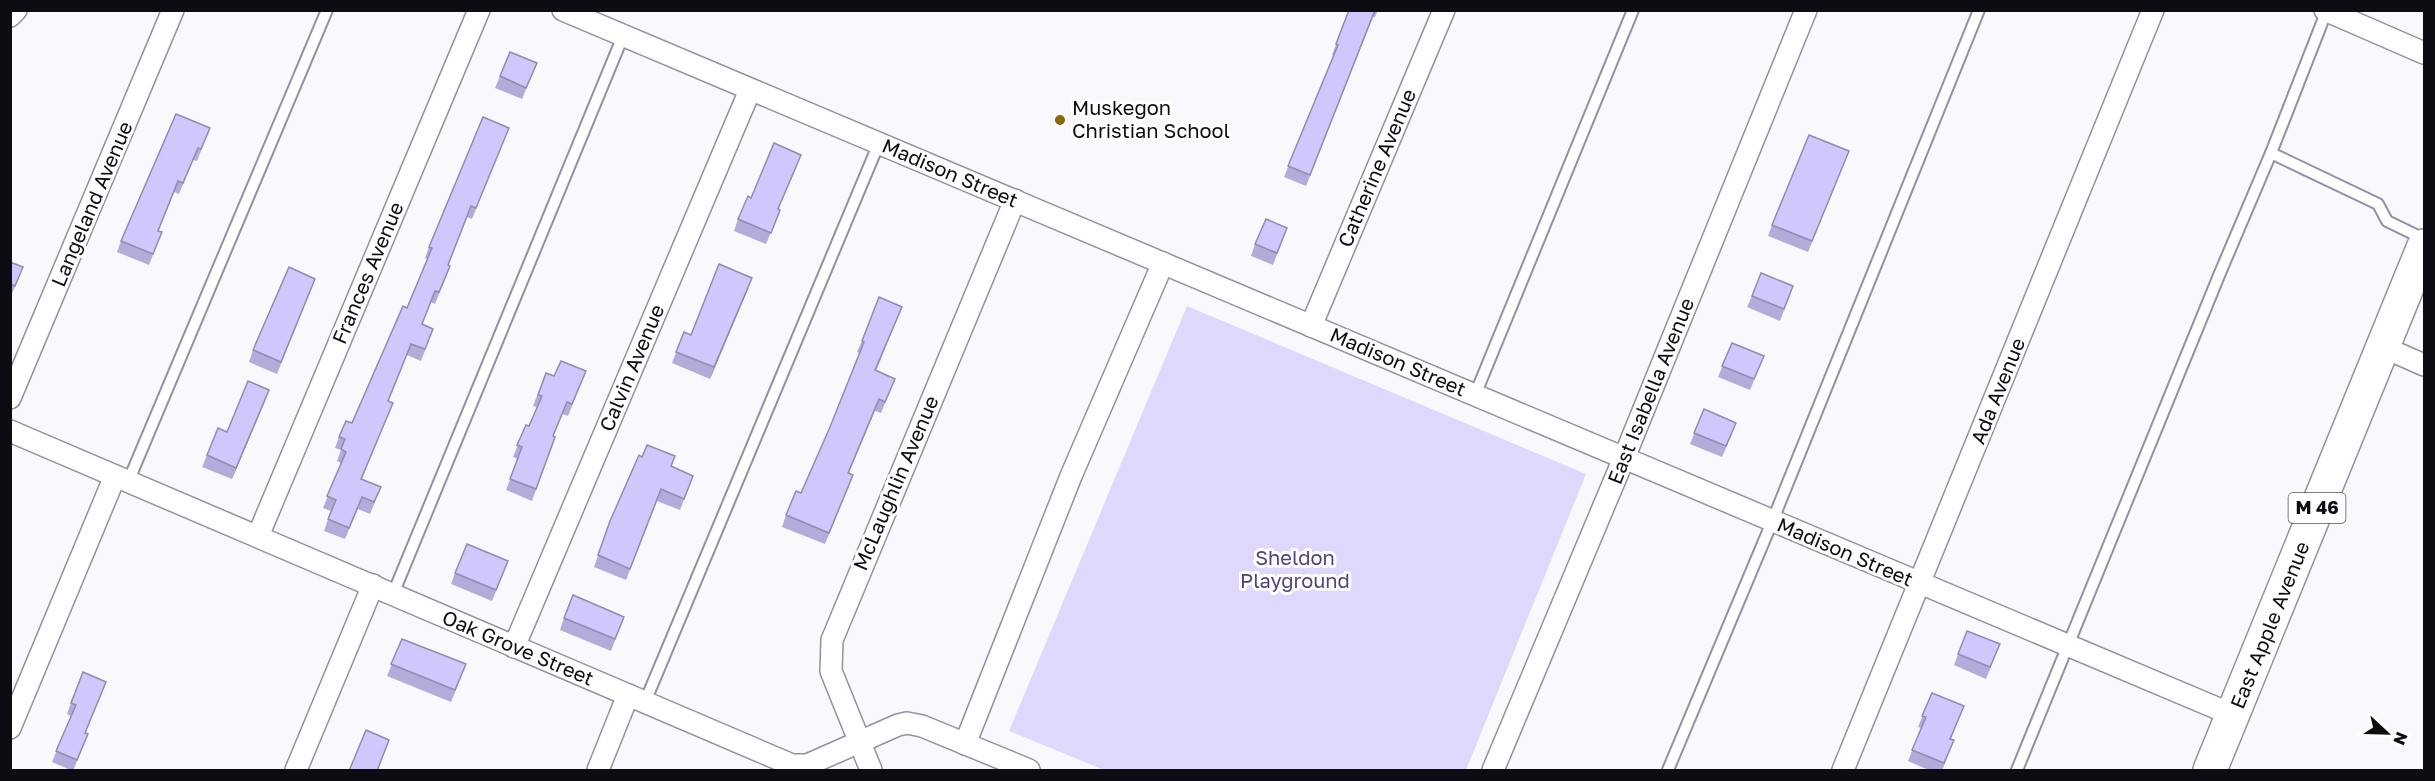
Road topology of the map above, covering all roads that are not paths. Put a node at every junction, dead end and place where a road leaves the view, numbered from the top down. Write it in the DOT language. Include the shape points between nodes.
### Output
graph roads {
  1 [pos="16,10"];
  2 [pos="173,10"];
  3 [pos="327,10"];
  4 [pos="479,10"];
  5 [pos="563,10"];
  6 [pos="1444,10"];
  7 [pos="1633,10"];
  8 [pos="1806,10"];
  9 [pos="1979,10"];
  10 [pos="2154,10"];
  11 [pos="2326,11"];
  12 [pos="10,16"];
  13 [pos="623,36"];
  14 [pos="2424,53"];
  15 [pos="750,90"];
  16 [pos="879,144"];
  17 [pos="2271,153"];
  18 [pos="1015,200"];
  19 [pos="2424,239"];
  20 [pos="2424,246"];
  21 [pos="1163,263"];
  22 [pos="1311,326"];
  23 [pos="2383,347"];
  24 [pos="2424,364"];
  25 [pos="1475,395"];
  26 [pos="10,398"];
  27 [pos="10,431"];
  28 [pos="1624,458"];
  29 [pos="121,479"];
  30 [pos="1772,522"];
  31 [pos="258,536"];
  32 [pos="1920,583"];
  33 [pos="373,585"];
  34 [pos="393,594"];
  35 [pos="514,647"];
  36 [pos="2068,647"];
  37 [pos="637,698"];
  38 [pos="2233,715"];
  39 [pos="10,728"];
  40 [pos="860,743"];
  41 [pos="965,744"];
  42 [pos="296,771"];
  43 [pos="597,771"];
  44 [pos="871,771"];
  45 [pos="1029,771"];
  46 [pos="1493,771"];
  47 [pos="1668,771"];
  48 [pos="1843,771"];
  49 [pos="2017,771"];
  50 [pos="2210,771"];
  1 -- 12 [label="street"];
  2 -- 26 [label="street, Langeland Avenue"];
  3 -- 29 [label="lane"];
  4 -- 31 [label="street, Frances Avenue"];
  5 -- 13 [label="street, Madison Street"];
  6 -- 22 [label="street, Catherine Avenue"];
  7 -- 25 [label="lane"];
  8 -- 28 [label="street, East Isabella Avenue"];
  9 -- 30 [label="lane"];
  10 -- 32 [label="street, Ada Avenue"];
  11 -- 14 [label="street"];
  11 -- 17 [label="lane"];
  13 -- 15 [label="street, Madison Street"];
  13 -- 34 [label="lane"];
  15 -- 16 [label="street, Madison Street"];
  15 -- 35 [label="street, Calvin Avenue"];
  16 -- 18 [label="street, Madison Street"];
  16 -- 37 [label="lane"];
  17 -- 19 [label="lane" via="2378,204 2386,221"];
  17 -- 36 [label="lane"];
  18 -- 21 [label="street, Madison Street"];
  18 -- 40 [label="street, McLaughlin Avenue" via="832,640 831,671"];
  20 -- 23 [label="main road, East Apple Avenue / M 46"];
  21 -- 22 [label="street, Madison Street"];
  21 -- 41 [label="street" via="1071,476"];
  22 -- 25 [label="street, Madison Street"];
  23 -- 24 [label="street"];
  23 -- 38 [label="main road, East Apple Avenue / M 46"];
  25 -- 28 [label="street, Madison Street"];
  27 -- 29 [label="street, Oak Grove Street"];
  28 -- 30 [label="street, Madison Street"];
  28 -- 46 [label="street, East Isabella Avenue"];
  29 -- 31 [label="street, Oak Grove Street"];
  29 -- 39 [label="street"];
  30 -- 32 [label="street, Madison Street"];
  30 -- 47 [label="lane"];
  31 -- 33 [label="street, Oak Grove Street"];
  32 -- 36 [label="street, Madison Street"];
  32 -- 48 [label="street, Ada Avenue"];
  33 -- 34 [label="street, Oak Grove Street"];
  33 -- 42 [label="street"];
  34 -- 35 [label="street, Oak Grove Street"];
  35 -- 37 [label="street, Oak Grove Street"];
  36 -- 38 [label="street, Madison Street"];
  36 -- 49 [label="lane"];
  37 -- 40 [label="street, Oak Grove Street" via="792,765 807,765"];
  37 -- 43 [label="street"];
  38 -- 50 [label="main road, East Apple Avenue / M 46"];
  40 -- 41 [label="street, Oak Grove Street" via="907,723"];
  40 -- 44 [label="street, McLaughlin Avenue"];
  41 -- 45 [label="street, Oak Grove Street"];
}
